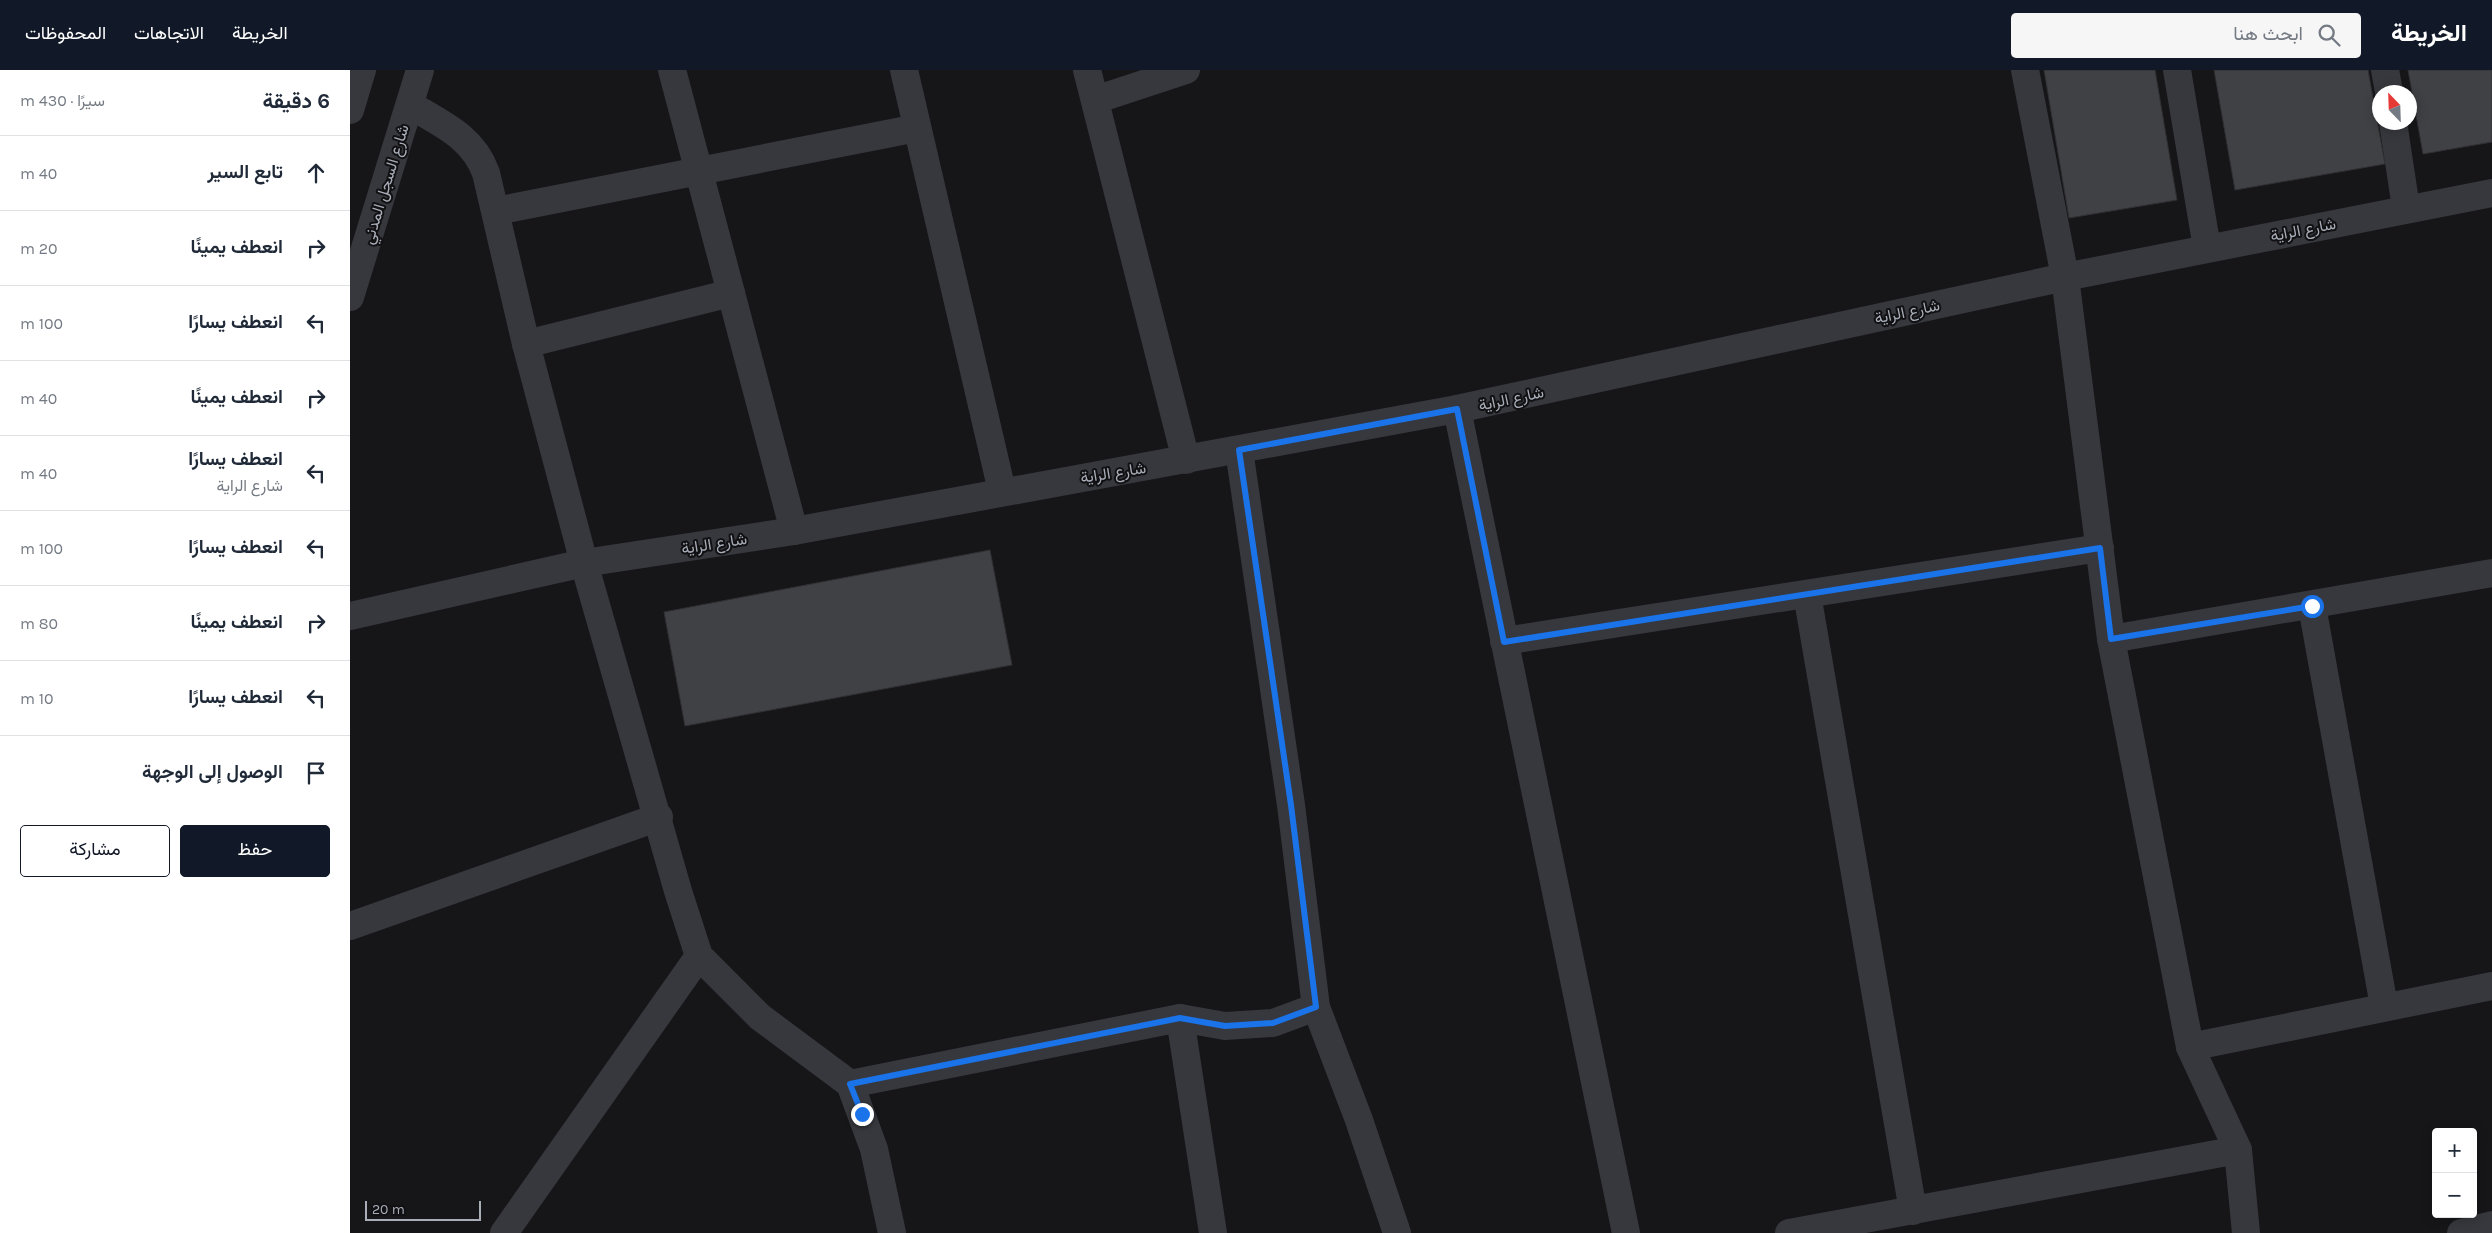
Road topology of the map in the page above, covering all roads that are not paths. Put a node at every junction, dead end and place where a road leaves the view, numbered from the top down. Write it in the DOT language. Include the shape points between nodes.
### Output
graph roads {
  1 [pos="362,70"];
  2 [pos="420,70"];
  3 [pos="672,70"];
  4 [pos="904,70"];
  5 [pos="1087,70"];
  6 [pos="1186,70"];
  7 [pos="2025,70"];
  8 [pos="2177,70"];
  9 [pos="2385,70"];
  10 [pos="2387,85"];
  11 [pos="1094,100"];
  12 [pos="410,105"];
  13 [pos="350,110"];
  14 [pos="917,128"];
  15 [pos="2394,130"];
  16 [pos="699,172"];
  17 [pos="2492,193"];
  18 [pos="2406,208"];
  19 [pos="496,211"];
  20 [pos="2207,248"];
  21 [pos="2065,277"];
  22 [pos="731,293"];
  23 [pos="350,297"];
  24 [pos="526,344"];
  25 [pos="1457,409"];
  26 [pos="1239,450"];
  27 [pos="1186,460"];
  28 [pos="1002,491"];
  29 [pos="794,530"];
  30 [pos="2100,548"];
  31 [pos="584,563"];
  32 [pos="2492,573"];
  33 [pos="1807,594"];
  34 [pos="2312,606"];
  35 [pos="350,616"];
  36 [pos="2111,639"];
  37 [pos="1504,642"];
  38 [pos="658,817"];
  39 [pos="350,926"];
  40 [pos="699,956"];
  41 [pos="2492,986"];
  42 [pos="2384,1006"];
  43 [pos="1316,1007"];
  44 [pos="1180,1018"];
  45 [pos="2190,1047"];
  46 [pos="850,1084"];
  47 [pos="2238,1150"];
  48 [pos="1913,1211"];
  49 [pos="2492,1225"];
  50 [pos="504,1233"];
  51 [pos="892,1233"];
  52 [pos="1213,1233"];
  53 [pos="1397,1233"];
  54 [pos="1626,1233"];
  55 [pos="1789,1233"];
  56 [pos="2246,1233"];
  57 [pos="2461,1233"];
  1 -- 13 [label="street"];
  2 -- 12 [label="street, شارع السجل المدني"];
  3 -- 16 [label="street"];
  4 -- 14 [label="street"];
  5 -- 11 [label="street"];
  6 -- 11 [label="street"];
  7 -- 21 [label="street"];
  8 -- 20 [label="street"];
  9 -- 10 [label="street"];
  11 -- 27 [label="street"];
  12 -- 19 [label="street" via="453,131 480,156"];
  12 -- 23 [label="street, شارع السجل المدني"];
  14 -- 16 [label="street"];
  14 -- 28 [label="street"];
  15 -- 18 [label="street"];
  16 -- 19 [label="street"];
  16 -- 22 [label="street"];
  17 -- 18 [label="street, شارع الراية"];
  18 -- 20 [label="street, شارع الراية"];
  19 -- 24 [label="street"];
  20 -- 21 [label="street, شارع الراية"];
  21 -- 25 [label="street, شارع الراية"];
  21 -- 30 [label="street"];
  22 -- 24 [label="street"];
  22 -- 29 [label="street"];
  24 -- 31 [label="street"];
  25 -- 26 [label="street, شارع الراية"];
  25 -- 37 [label="street"];
  26 -- 27 [label="street, شارع الراية"];
  26 -- 43 [label="street" via="1291,805"];
  27 -- 28 [label="street, شارع الراية"];
  28 -- 29 [label="street, شارع الراية"];
  29 -- 31 [label="street, شارع الراية"];
  30 -- 33 [label="street"];
  30 -- 36 [label="street"];
  31 -- 35 [label="street, شارع الراية"];
  31 -- 38 [label="street"];
  32 -- 34 [label="street"];
  33 -- 37 [label="street"];
  33 -- 48 [label="street"];
  34 -- 36 [label="street"];
  34 -- 42 [label="street"];
  36 -- 45 [label="street"];
  37 -- 54 [label="street"];
  38 -- 39 [label="street"];
  38 -- 40 [label="street"];
  40 -- 46 [label="street" via="760,1017"];
  40 -- 50 [label="street"];
  41 -- 42 [label="street"];
  42 -- 45 [label="street"];
  43 -- 44 [label="street" via="1273,1023 1225,1026"];
  43 -- 53 [label="street"];
  44 -- 46 [label="street"];
  44 -- 52 [label="street"];
  45 -- 47 [label="street"];
  46 -- 51 [label="street" via="874,1149"];
  47 -- 48 [label="street"];
  47 -- 56 [label="street"];
  48 -- 55 [label="street"];
  49 -- 57 [label="street"];
}
